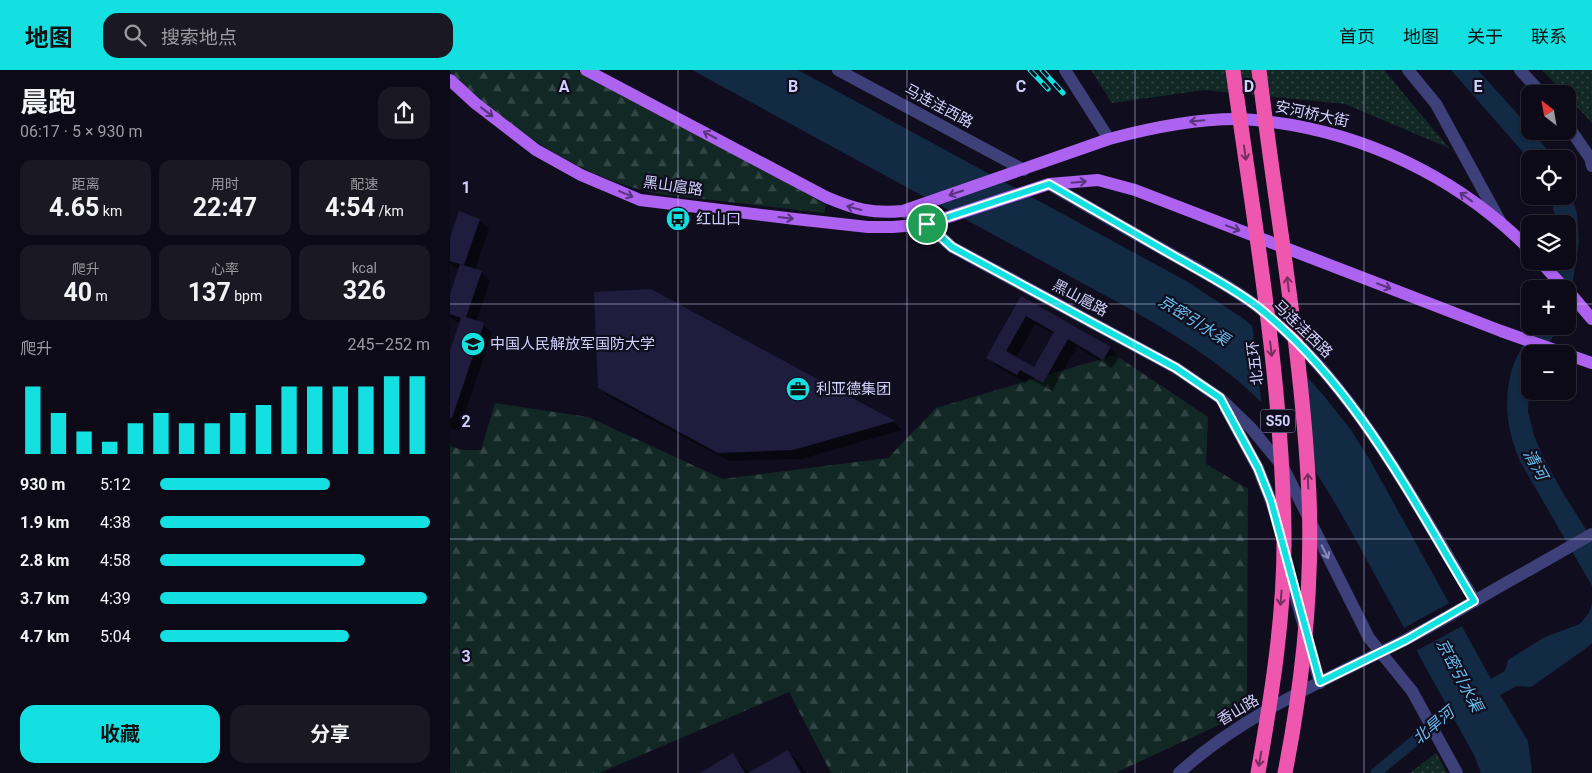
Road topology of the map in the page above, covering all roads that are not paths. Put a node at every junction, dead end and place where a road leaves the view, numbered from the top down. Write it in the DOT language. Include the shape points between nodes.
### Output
graph roads {
  1 [pos="586,70"];
  2 [pos="838,70"];
  3 [pos="1065,70"];
  4 [pos="1234,70"];
  5 [pos="1259,70"];
  6 [pos="1408,70"];
  7 [pos="1520,70"];
  8 [pos="450,80"];
  9 [pos="1534,85"];
  10 [pos="1576,138"];
  11 [pos="1109,139"];
  12 [pos="1592,166"];
  13 [pos="1024,170"];
  14 [pos="1049,184"];
  15 [pos="903,211"];
  16 [pos="1501,223"];
  17 [pos="927,224"];
  18 [pos="1521,242"];
  19 [pos="1548,270"];
  20 [pos="1557,280"];
  21 [pos="1576,301"];
  22 [pos="1591,318"];
  23 [pos="1592,363"];
  24 [pos="1220,398"];
  25 [pos="1592,534"];
  26 [pos="1474,601"];
  27 [pos="1380,652"];
  28 [pos="1320,682"];
  29 [pos="1179,773"];
  30 [pos="1258,773"];
  31 [pos="1285,773"];
  32 [pos="1457,773"];
  15 -- 1 [label="main road, one-way" via="873,212 852,208 826,197"];
  2 -- 13 [label="street, 马连洼西路"];
  3 -- 11 [label="street"];
  4 -- 30 [label="highway, 北五环 / S50, one-way, bridge" via="1272,358 1284,525 1279,626 1271,701"];
  31 -- 5 [label="highway, S50, one-way, bridge" via="1305,626 1308,477 1301,392"];
  6 -- 16 [label="street" via="1436,104"];
  7 -- 9 [label="street"];
  8 -- 17 [label="main road, 黑山扈路, one-way" via="536,150 581,175 640,200 868,227"];
  10 -- 12 [label="street"];
  11 -- 13 [label="main road, 安河桥大街"];
  16 -- 11 [label="main road, 安河桥大街, one-way" via="1449,184 1416,166 1360,142 1320,130 1236,119 1180,123"];
  13 -- 15 [label="main road, 安河桥大街, one-way"];
  14 -- 17 [label="main road, 黑山扈路"];
  14 -- 23 [label="main road, one-way" via="1098,180 1135,190"];
  14 -- 26 [label="street, 马连洼西路" via="1210,276 1257,307 1303,349 1341,391 1371,432"];
  15 -- 17 [label="street"];
  16 -- 18 [label="main road, 安河桥大街"];
  17 -- 24 [label="street, 黑山扈路" via="952,247 1176,368"];
  19 -- 20 [label="main road"];
  21 -- 22 [label="main road"];
  24 -- 27 [label="street, 黑山扈路, one-way" via="1251,428 1283,467 1369,638"];
  24 -- 28 [label="street" via="1258,468 1271,501"];
  25 -- 26 [label="street, bridge"];
  26 -- 27 [label="street"];
  27 -- 28 [label="street, 香山路"];
  27 -- 32 [label="street, 黑山扈路" via="1412,691"];
  28 -- 29 [label="street, 香山路" via="1234,730"];
}
